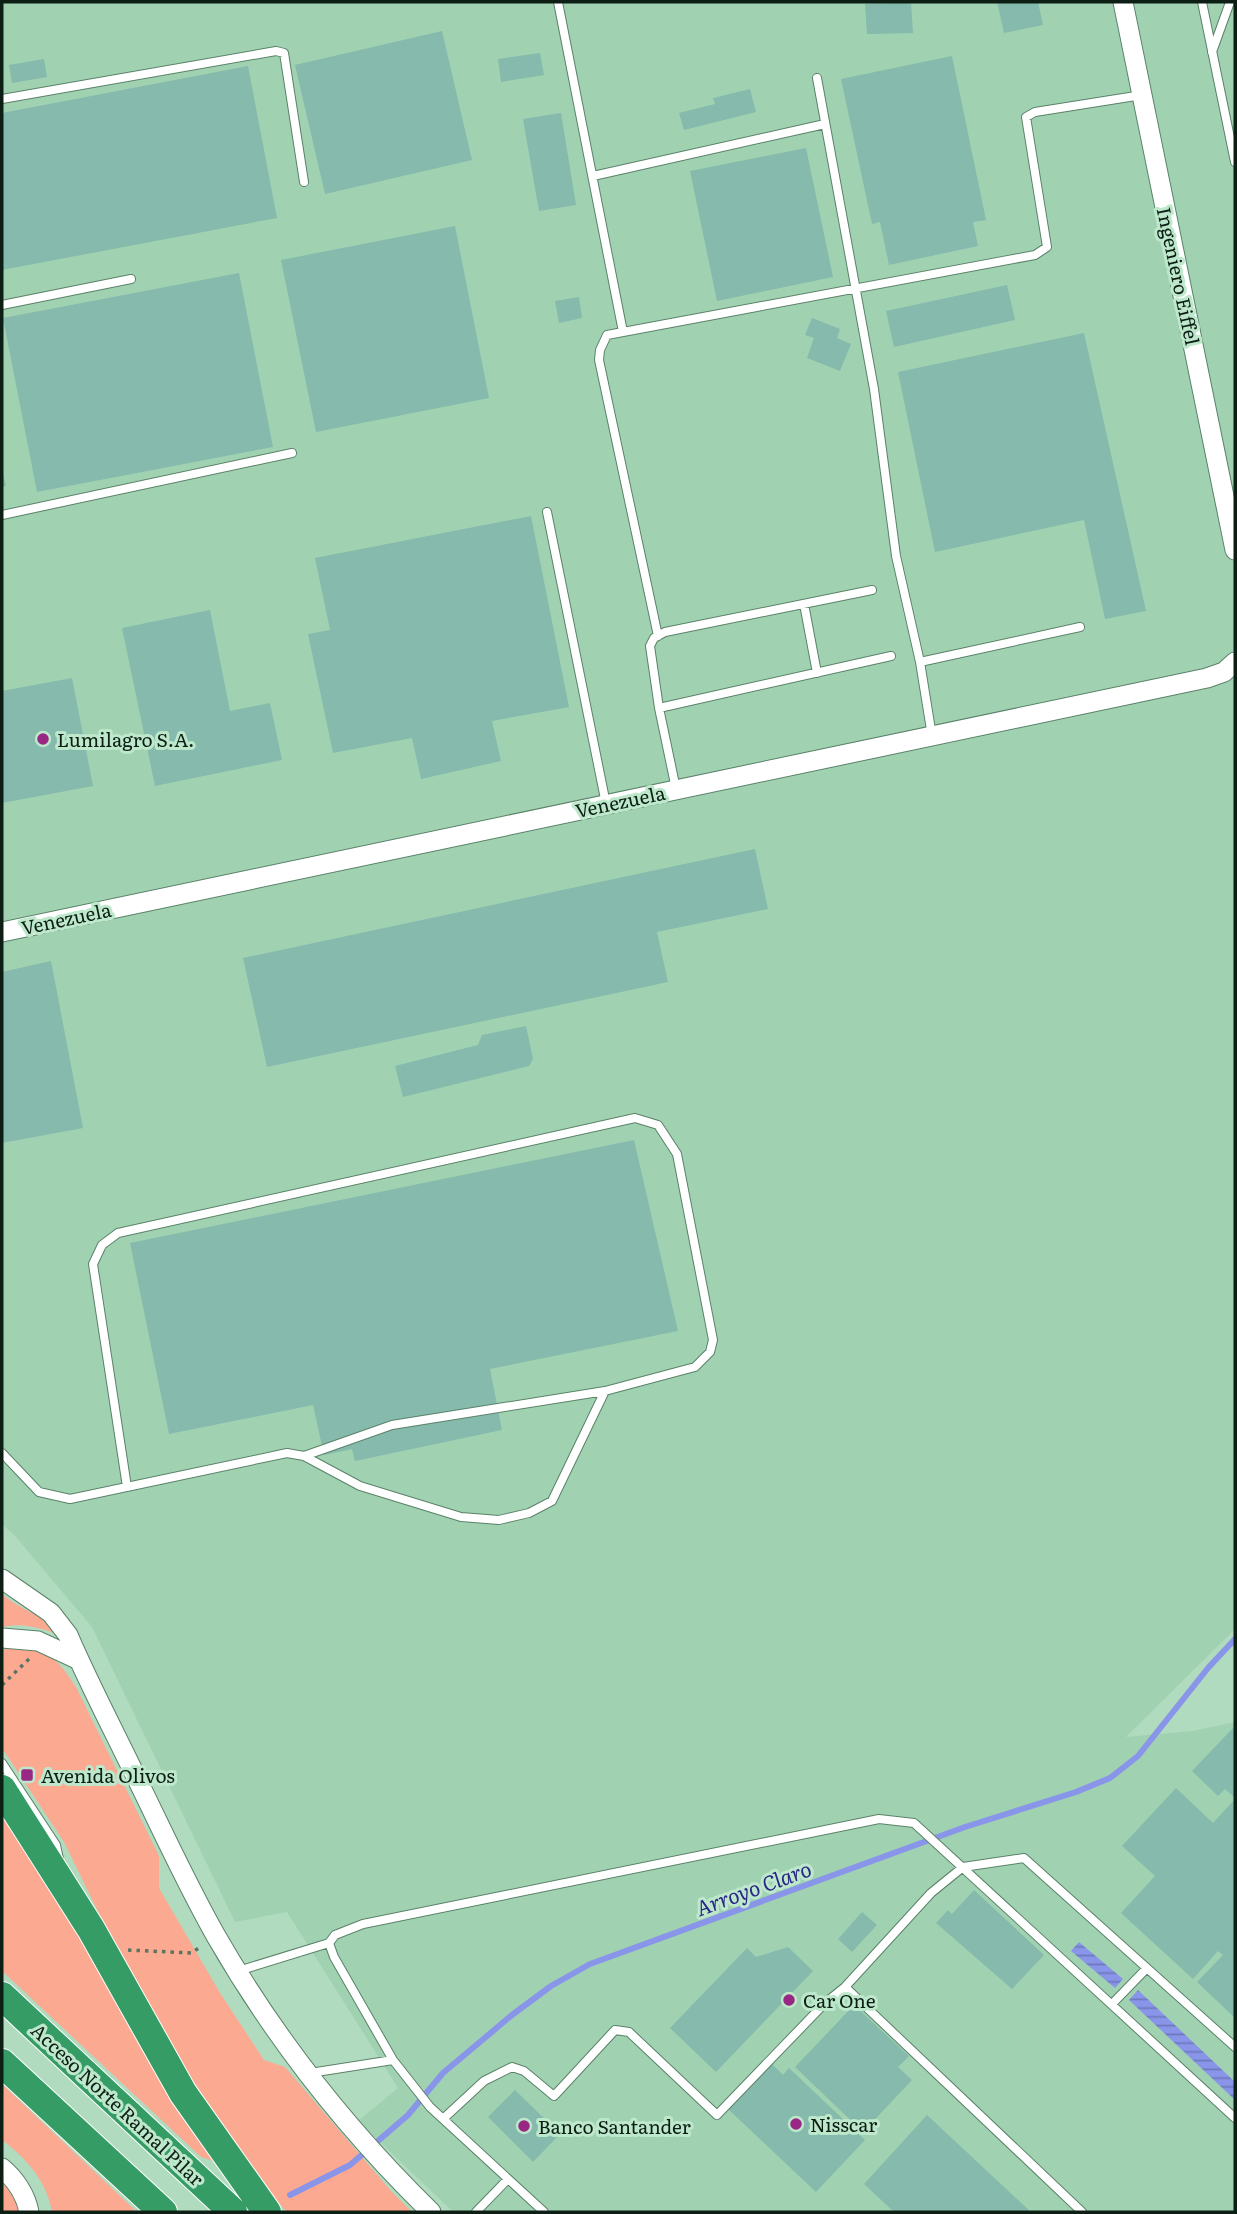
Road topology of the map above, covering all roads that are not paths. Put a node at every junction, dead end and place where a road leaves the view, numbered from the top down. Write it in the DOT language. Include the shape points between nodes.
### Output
graph roads {
  1 [pos="558,2"];
  2 [pos="1123,2"];
  3 [pos="1202,2"];
  4 [pos="1230,2"];
  5 [pos="1212,52"];
  6 [pos="817,78"];
  7 [pos="1142,95"];
  8 [pos="2,99"];
  9 [pos="825,124"];
  10 [pos="1235,162"];
  11 [pos="593,176"];
  12 [pos="304,182"];
  13 [pos="131,279"];
  14 [pos="857,288"];
  15 [pos="2,305"];
  16 [pos="623,332"];
  17 [pos="292,453"];
  18 [pos="547,512"];
  19 [pos="2,515"];
  20 [pos="1235,550"];
  21 [pos="872,590"];
  22 [pos="804,604"];
  23 [pos="1080,627"];
  24 [pos="658,636"];
  25 [pos="891,656"];
  26 [pos="920,662"];
  27 [pos="1235,662"];
  28 [pos="817,673"];
  29 [pos="659,709"];
  30 [pos="932,736"];
  31 [pos="676,789"];
  32 [pos="606,804"];
  33 [pos="2,932"];
  34 [pos="605,1391"];
  35 [pos="2,1452"];
  36 [pos="304,1456"];
  37 [pos="127,1487"];
  38 [pos="2,1579"];
  39 [pos="2,1638"];
  40 [pos="79,1660"];
  41 [pos="2,1763"];
  42 [pos="2,1788"];
  43 [pos="961,1865"];
  44 [pos="65,1889"];
  45 [pos="329,1943"];
  46 [pos="1147,1968"];
  47 [pos="238,1971"];
  48 [pos="845,1987"];
  49 [pos="2,1996"];
  50 [pos="1112,2004"];
  51 [pos="1235,2047"];
  52 [pos="393,2060"];
  53 [pos="2,2063"];
  54 [pos="309,2074"];
  55 [pos="1235,2118"];
  56 [pos="443,2119"];
  57 [pos="2,2168"];
  58 [pos="508,2179"];
  59 [pos="29,2212"];
  60 [pos="163,2212"];
  61 [pos="233,2212"];
  62 [pos="267,2212"];
  63 [pos="431,2212"];
  64 [pos="476,2212"];
  65 [pos="544,2212"];
  66 [pos="1082,2212"];
  1 -- 11 [label="lane"];
  2 -- 7 [label="street, Ingeniero Eiffel"];
  3 -- 5 [label="lane"];
  4 -- 5 [label="lane"];
  5 -- 10 [label="lane"];
  6 -- 9 [label="lane"];
  7 -- 14 [label="lane" via="1026,117 1047,247 1035,254"];
  7 -- 20 [label="street, Ingeniero Eiffel"];
  8 -- 12 [label="lane" via="284,53"];
  9 -- 11 [label="lane"];
  9 -- 14 [label="lane"];
  11 -- 16 [label="lane"];
  13 -- 15 [label="lane"];
  14 -- 16 [label="lane"];
  14 -- 26 [label="lane" via="896,556"];
  16 -- 24 [label="lane" via="607,335 599,360"];
  17 -- 19 [label="lane"];
  18 -- 32 [label="lane"];
  21 -- 22 [label="lane"];
  22 -- 24 [label="lane"];
  22 -- 28 [label="lane"];
  23 -- 26 [label="lane"];
  24 -- 29 [label="lane" via="650,646"];
  25 -- 28 [label="lane"];
  26 -- 30 [label="lane"];
  27 -- 30 [label="street, Venezuela" via="1207,678"];
  28 -- 29 [label="lane"];
  29 -- 31 [label="lane"];
  30 -- 31 [label="street, Venezuela"];
  31 -- 32 [label="street, Venezuela"];
  32 -- 33 [label="street, Venezuela"];
  34 -- 36 [label="lane" via="392,1425"];
  34 -- 36 [label="lane" via="552,1501 529,1513 499,1520 461,1517 360,1486"];
  34 -- 37 [label="lane" via="695,1367 713,1340 677,1154 658,1125 635,1118 118,1233 102,1245 93,1264"];
  35 -- 37 [label="lane" via="39,1492 70,1499"];
  36 -- 37 [label="lane" via="287,1452"];
  38 -- 40 [label="street" via="60,1622"];
  39 -- 40 [label="street" via="38,1641"];
  40 -- 47 [label="street" via="216,1937"];
  41 -- 44 [label="lane" via="56,1845"];
  42 -- 44 [label="highway"];
  43 -- 45 [label="lane" via="914,1824 879,1819 363,1924 335,1935"];
  43 -- 46 [label="lane" via="1024,1858"];
  43 -- 48 [label="lane"];
  43 -- 50 [label="lane"];
  44 -- 62 [label="highway" via="183,2093"];
  45 -- 47 [label="lane"];
  45 -- 52 [label="lane"];
  46 -- 50 [label="lane"];
  46 -- 51 [label="lane"];
  47 -- 54 [label="street"];
  48 -- 56 [label="lane" via="716,2115 629,2032 615,2030 555,2096 512,2067 484,2081"];
  48 -- 66 [label="lane"];
  49 -- 61 [label="highway, Acceso Norte Ramal Pilar"];
  50 -- 55 [label="lane"];
  52 -- 54 [label="lane"];
  52 -- 56 [label="lane"];
  53 -- 60 [label="highway"];
  54 -- 63 [label="street" via="343,2118"];
  56 -- 58 [label="lane"];
  57 -- 59 [label="street" via="28,2203"];
  58 -- 64 [label="lane"];
  58 -- 65 [label="lane"];
}
